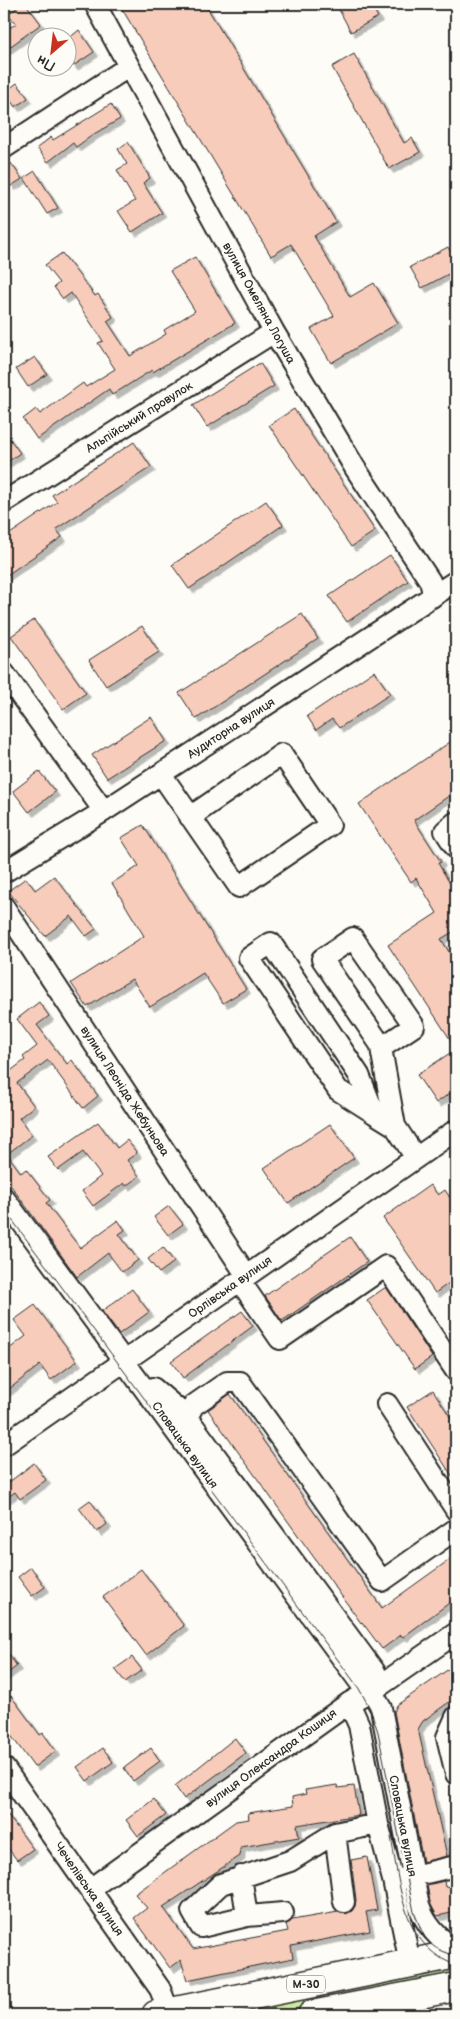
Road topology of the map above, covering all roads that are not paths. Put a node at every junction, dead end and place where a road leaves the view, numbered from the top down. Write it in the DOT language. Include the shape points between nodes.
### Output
graph roads {
  1 [pos="95,4"];
  2 [pos="128,66"];
  3 [pos="4,148"];
  4 [pos="274,332"];
  5 [pos="4,502"];
  6 [pos="456,581"];
  7 [pos="432,596"];
  8 [pos="4,673"];
  9 [pos="161,774"];
  10 [pos="104,811"];
  11 [pos="190,817"];
  12 [pos="456,822"];
  13 [pos="456,848"];
  14 [pos="4,872"];
  15 [pos="4,907"];
  16 [pos="381,1048"];
  17 [pos="374,1113"];
  18 [pos="395,1126"];
  19 [pos="456,1130"];
  20 [pos="416,1158"];
  21 [pos="4,1198"];
  22 [pos="243,1278"];
  23 [pos="123,1362"];
  24 [pos="456,1371"];
  25 [pos="386,1404"];
  26 [pos="187,1417"];
  27 [pos="4,1444"];
  28 [pos="456,1510"];
  29 [pos="456,1529"];
  30 [pos="454,1639"];
  31 [pos="373,1689"];
  32 [pos="349,1703"];
  33 [pos="456,1717"];
  34 [pos="4,1768"];
  35 [pos="456,1774"];
  36 [pos="378,1824"];
  37 [pos="335,1833"];
  38 [pos="456,1866"];
  39 [pos="241,1876"];
  40 [pos="413,1876"];
  41 [pos="393,1880"];
  42 [pos="90,1889"];
  43 [pos="344,1902"];
  44 [pos="283,1913"];
  45 [pos="247,1916"];
  46 [pos="456,1949"];
  47 [pos="456,1954"];
  48 [pos="410,1963"];
  49 [pos="456,1987"];
  50 [pos="165,2014"];
  51 [pos="312,2015"];
  1 -- 2 [label="street, вулиця Омеляна Логуша"];
  2 -- 3 [label="street"];
  2 -- 4 [label="street, вулиця Омеляна Логуша"];
  4 -- 5 [label="street, Альпійський провулок"];
  4 -- 7 [label="street, вулиця Омеляна Логуша" via="355,468 430,582"];
  6 -- 7 [label="street, Аудиторна вулиця"];
  7 -- 9 [label="street, Аудиторна вулиця"];
  8 -- 10 [label="street"];
  9 -- 10 [label="street, Аудиторна вулиця"];
  9 -- 11 [label="street"];
  10 -- 14 [label="street, Аудиторна вулиця"];
  11 -- 11 [label="street" via="239,887 330,824 282,754"];
  12 -- 13 [label="street" via="445,831"];
  15 -- 22 [label="street, вулиця Леоніда Жебуньова"];
  16 -- 16 [label="street" via="322,959 353,938 414,1026"];
  16 -- 18 [label="street"];
  17 -- 17 [label="street" via="359,1075 271,943 249,958 338,1090"];
  17 -- 18 [label="street"];
  18 -- 20 [label="street"];
  19 -- 20 [label="street, Орлівська вулиця"];
  20 -- 22 [label="street, Орлівська вулиця"];
  21 -- 23 [label="street, Словацька вулиця"];
  22 -- 23 [label="street, Орлівська вулиця"];
  22 -- 24 [label="street, вулиця Леоніда Жебуньова" via="280,1339 386,1266"];
  23 -- 26 [label="street"];
  23 -- 27 [label="street, Орлівська вулиця"];
  23 -- 31 [label="street, Словацька вулиця"];
  25 -- 28 [label="street"];
  26 -- 29 [label="street" via="194,1405 227,1382 240,1382 382,1581"];
  26 -- 31 [label="street" via="375,1672"];
  30 -- 31 [label="street, вулиця Олександра Кошиця"];
  31 -- 32 [label="street, вулиця Олександра Кошиця"];
  31 -- 40 [label="street, Словацька вулиця" via="381,1708"];
  32 -- 36 [label="street, Словацька вулиця" via="359,1725"];
  32 -- 42 [label="street, вулиця Олександра Кошиця"];
  33 -- 35 [label="street" via="448,1736"];
  34 -- 42 [label="street, Чечелівська вулиця"];
  36 -- 37 [label="street"];
  36 -- 41 [label="street, Словацька вулиця"];
  37 -- 39 [label="street" via="290,1861"];
  37 -- 43 [label="street"];
  38 -- 40 [label="street"];
  39 -- 45 [label="street"];
  39 -- 45 [label="street" via="221,1884 192,1910 202,1927"];
  40 -- 41 [label="street"];
  40 -- 46 [label="street, Словацька вулиця" via="422,1916 434,1934"];
  41 -- 48 [label="street, Словацька вулиця"];
  42 -- 50 [label="street, Чечелівська вулиця" via="160,1989"];
  44 -- 45 [label="street"];
  47 -- 48 [label="highway, М-30"];
  48 -- 50 [label="highway, М-30"];
  49 -- 51 [label="highway"];
}
